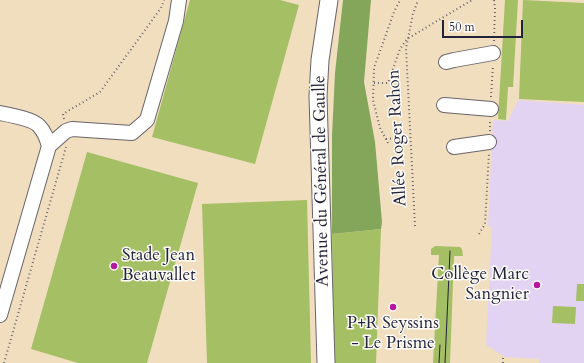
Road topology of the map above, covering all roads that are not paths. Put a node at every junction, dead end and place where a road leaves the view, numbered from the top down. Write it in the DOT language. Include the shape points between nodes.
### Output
graph roads {
  1 [pos="179,0"];
  2 [pos="329,0"];
  3 [pos="493,53"];
  4 [pos="446,62"];
  5 [pos="444,105"];
  6 [pos="491,109"];
  7 [pos="0,113"];
  8 [pos="489,142"];
  9 [pos="49,146"];
  10 [pos="454,147"];
  11 [pos="0,316"];
  12 [pos="326,363"];
  1 -- 9 [label="street" via="176,21 147,120 132,133 72,129"];
  2 -- 12 [label="main road, Avenue du Général de Gaulle" via="320,60 318,96"];
  3 -- 4 [label="street"];
  5 -- 6 [label="street"];
  7 -- 9 [label="street" via="38,124"];
  8 -- 10 [label="street"];
  9 -- 11 [label="street"];
}
